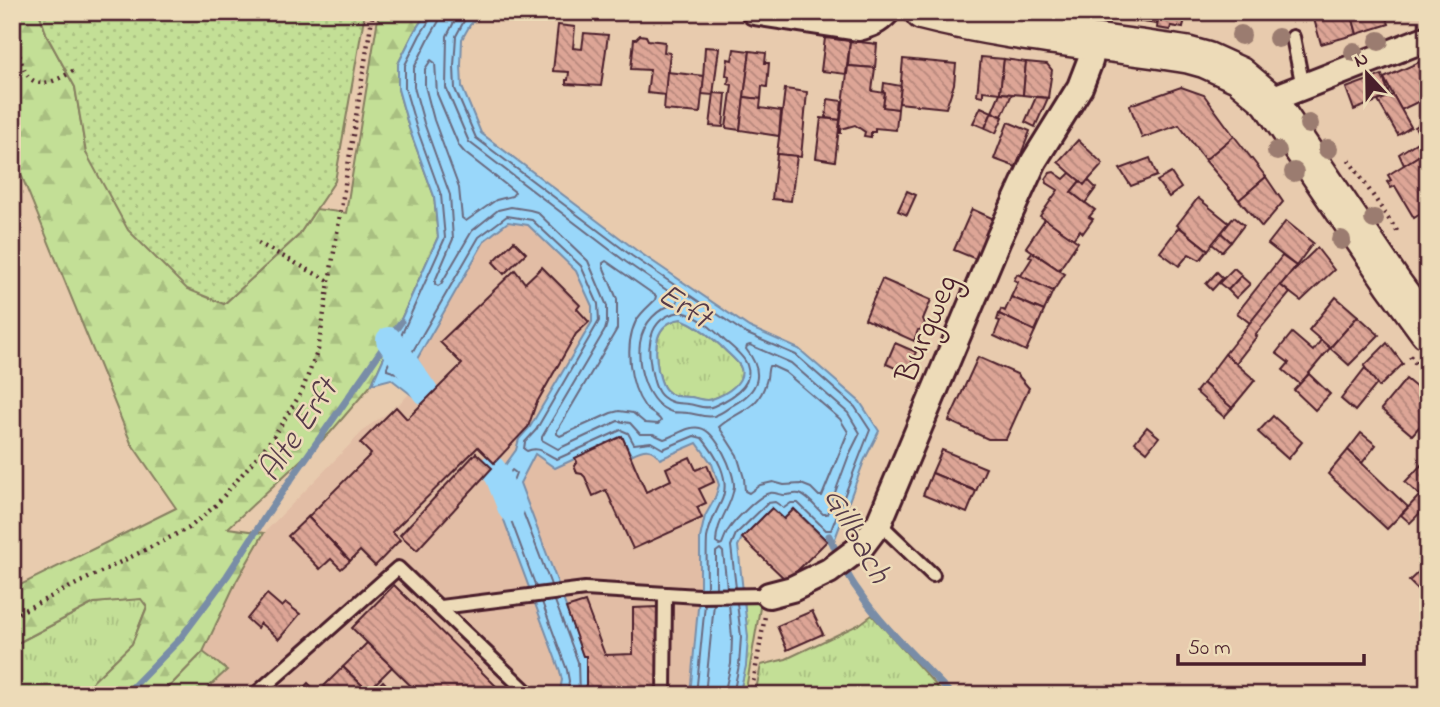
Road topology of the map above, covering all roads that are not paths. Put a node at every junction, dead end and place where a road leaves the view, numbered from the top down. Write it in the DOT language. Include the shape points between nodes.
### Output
graph roads {
  1 [pos="754,12"];
  2 [pos="887,12"];
  3 [pos="923,12"];
  4 [pos="1293,37"];
  5 [pos="1428,38"];
  6 [pos="1094,41"];
  7 [pos="1303,87"];
  8 [pos="1269,100"];
  9 [pos="1416,340"];
  10 [pos="879,523"];
  11 [pos="933,575"];
  12 [pos="665,594"];
  13 [pos="758,595"];
  14 [pos="441,607"];
  15 [pos="255,695"];
  16 [pos="530,695"];
  17 [pos="664,695"];
  1 -- 2 [label="street" via="858,28 880,20"];
  3 -- 6 [label="main road"];
  4 -- 7 [label="lane"];
  5 -- 7 [label="street"];
  6 -- 8 [label="main road" via="1206,60 1239,75"];
  6 -- 10 [label="street, Burgweg" via="1080,87 1034,161 998,240"];
  7 -- 8 [label="street"];
  8 -- 9 [label="main road" via="1393,283"];
  10 -- 11 [label="lane"];
  10 -- 13 [label="street, Burgweg" via="862,547 829,571 792,589"];
  12 -- 13 [label="lane"];
  12 -- 14 [label="lane" via="585,589"];
  12 -- 17 [label="lane"];
  14 -- 15 [label="lane" via="398,568"];
  14 -- 16 [label="lane"];
}
